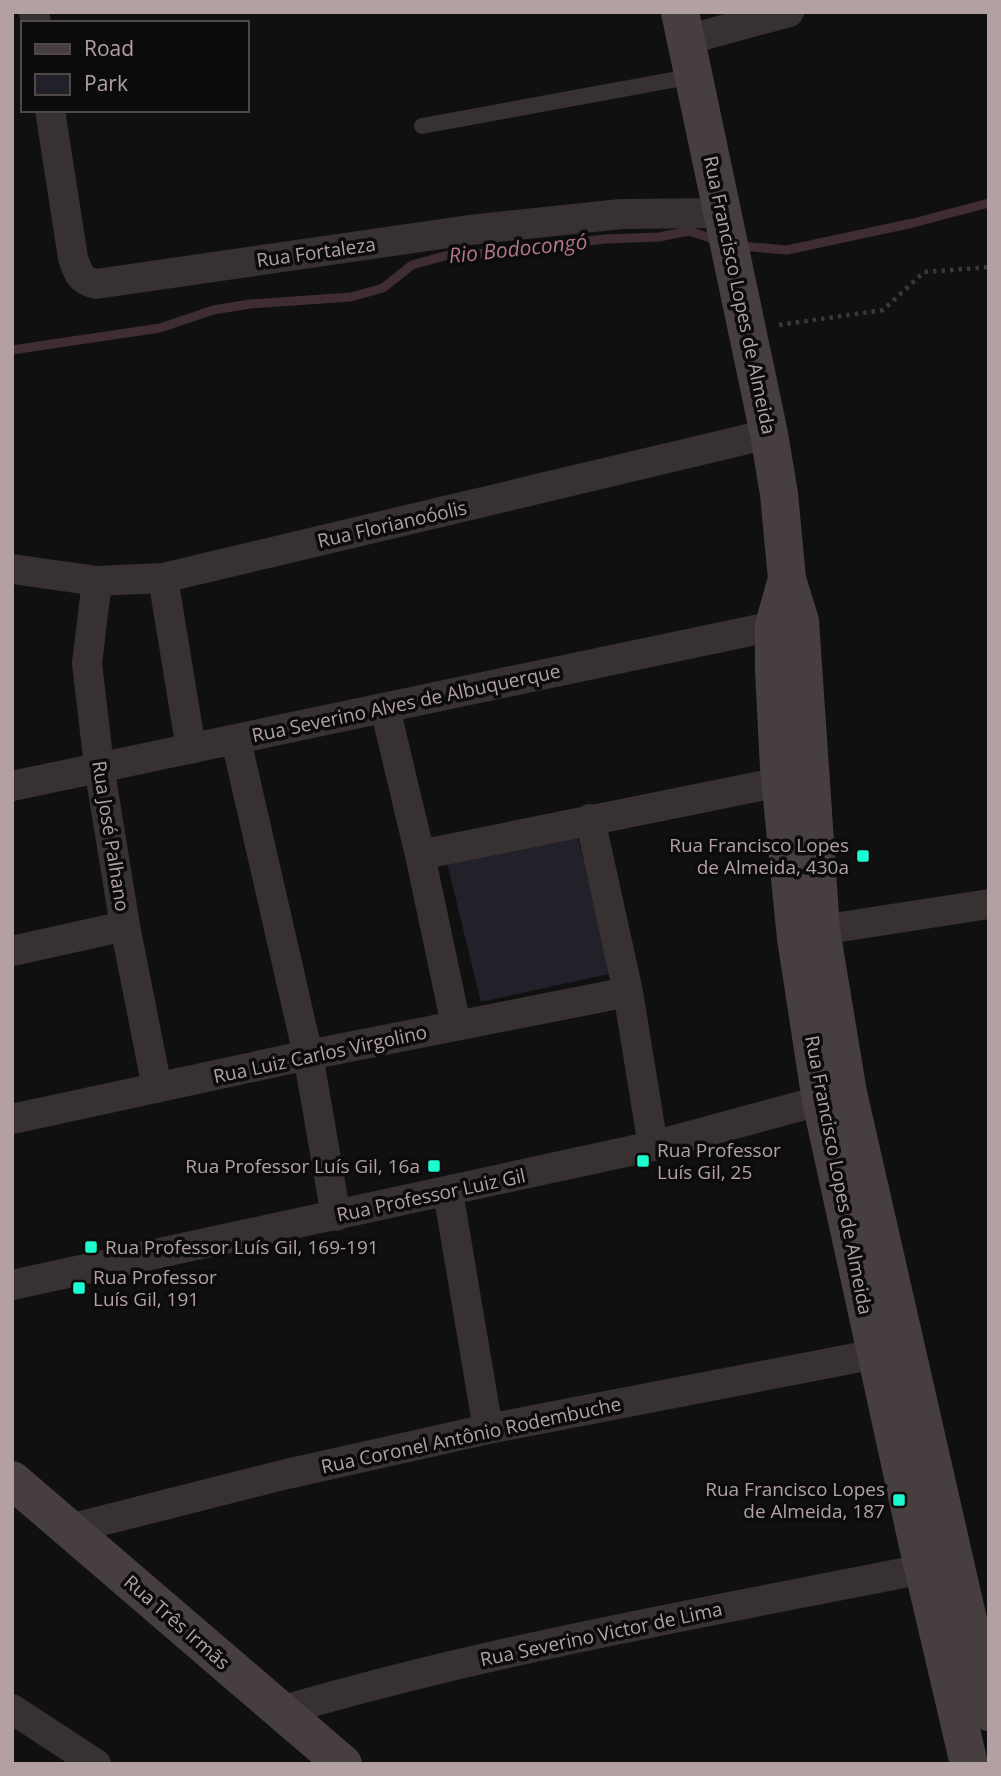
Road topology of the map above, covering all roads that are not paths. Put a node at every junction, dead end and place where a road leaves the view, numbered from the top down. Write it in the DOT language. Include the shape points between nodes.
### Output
graph roads {
  1 [pos="789,12"];
  2 [pos="754,17"];
  3 [pos="687,43"];
  4 [pos="50,112"];
  5 [pos="422,126"];
  6 [pos="726,228"];
  7 [pos="769,433"];
  8 [pos="12,569"];
  9 [pos="163,578"];
  10 [pos="97,581"];
  11 [pos="787,623"];
  12 [pos="385,708"];
  13 [pos="236,740"];
  14 [pos="191,748"];
  15 [pos="99,766"];
  16 [pos="780,782"];
  17 [pos="12,786"];
  18 [pos="590,819"];
  19 [pos="420,855"];
  20 [pos="989,904"];
  21 [pos="125,926"];
  22 [pos="821,930"];
  23 [pos="12,951"];
  24 [pos="628,992"];
  25 [pos="456,1025"];
  26 [pos="308,1055"];
  27 [pos="157,1088"];
  28 [pos="834,1097"];
  29 [pos="12,1119"];
  30 [pos="653,1146"];
  31 [pos="449,1192"];
  32 [pos="336,1216"];
  33 [pos="12,1285"];
  34 [pos="876,1354"];
  35 [pos="488,1429"];
  36 [pos="12,1480"];
  37 [pos="69,1529"];
  38 [pos="923,1569"];
  39 [pos="12,1709"];
  40 [pos="281,1711"];
  41 [pos="989,1712"];
  42 [pos="96,1764"];
  43 [pos="343,1764"];
  44 [pos="969,1764"];
  1 -- 2 [label="street"];
  2 -- 3 [label="street"];
  3 -- 5 [label="lane"];
  3 -- 6 [label="main road, Rua Francisco Lopes de Almeida"];
  4 -- 6 [label="street, Rua Fortaleza" via="73,258 85,281 96,284 469,230 621,214"];
  6 -- 7 [label="main road, Rua Francisco Lopes de Almeida"];
  7 -- 9 [label="street, Rua Florianoóolis"];
  7 -- 11 [label="main road, Rua Francisco Lopes de Almeida" via="779,494"];
  8 -- 10 [label="street, Rua Florianoóolis"];
  9 -- 10 [label="street, Rua Florianoóolis"];
  9 -- 14 [label="street"];
  10 -- 15 [label="street, Rua José Palhano" via="87,663"];
  11 -- 12 [label="street, Rua Severino Alves de Albuquerque"];
  11 -- 16 [label="main road, Rua Francisco Lopes de Almeida"];
  11 -- 22 [label="main road, Rua Francisco Lopes de Almeida"];
  12 -- 13 [label="street, Rua Severino Alves de Albuquerque"];
  12 -- 19 [label="street"];
  13 -- 14 [label="street, Rua Severino Alves de Albuquerque"];
  13 -- 26 [label="street"];
  14 -- 15 [label="street, Rua Severino Alves de Albuquerque"];
  15 -- 17 [label="street, Rua Severino Alves de Albuquerque"];
  15 -- 21 [label="street, Rua José Palhano"];
  16 -- 18 [label="street"];
  16 -- 28 [label="main road, Rua Francisco Lopes de Almeida" via="796,938"];
  18 -- 19 [label="street"];
  18 -- 24 [label="street"];
  19 -- 25 [label="street"];
  20 -- 22 [label="street"];
  21 -- 23 [label="street"];
  21 -- 27 [label="street, Rua José Palhano"];
  22 -- 28 [label="main road, Rua Francisco Lopes de Almeida"];
  24 -- 25 [label="street, Rua Luiz Carlos Virgolino"];
  24 -- 30 [label="street"];
  25 -- 26 [label="street, Rua Luiz Carlos Virgolino"];
  26 -- 27 [label="street, Rua Luiz Carlos Virgolino"];
  26 -- 32 [label="street"];
  27 -- 29 [label="street, Rua Luiz Carlos Virgolino"];
  28 -- 30 [label="street, Rua Professor Luiz Gil"];
  28 -- 34 [label="main road, Rua Francisco Lopes de Almeida"];
  28 -- 41 [label="main road, Rua Francisco Lopes de Almeida"];
  30 -- 31 [label="street, Rua Professor Luiz Gil"];
  31 -- 32 [label="street, Rua Professor Luiz Gil"];
  31 -- 35 [label="street"];
  32 -- 33 [label="street, Rua Professor Luiz Gil"];
  34 -- 35 [label="street, Rua Coronel Antônio Rodembuche"];
  34 -- 38 [label="main road, Rua Francisco Lopes de Almeida"];
  35 -- 37 [label="street, Rua Coronel Antônio Rodembuche"];
  36 -- 37 [label="main road, Rua Três Irmãs"];
  37 -- 40 [label="main road, Rua Três Irmãs"];
  38 -- 40 [label="street, Rua Severino Victor de Lima" via="498,1654"];
  38 -- 44 [label="main road, Rua Francisco Lopes de Almeida"];
  39 -- 42 [label="street"];
  40 -- 43 [label="main road, Rua Três Irmãs"];
}
